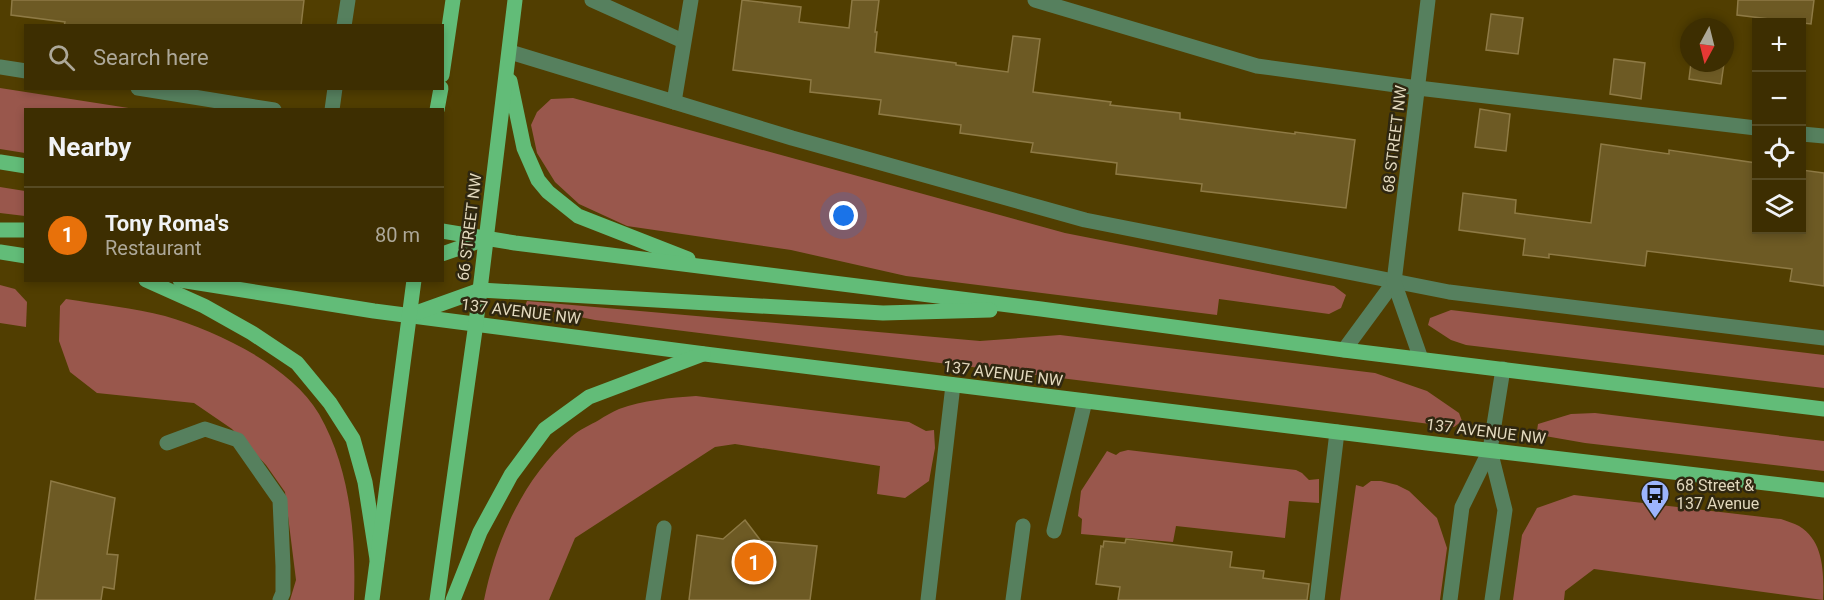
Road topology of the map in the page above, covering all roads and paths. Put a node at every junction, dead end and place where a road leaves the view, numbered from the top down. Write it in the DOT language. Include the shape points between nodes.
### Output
graph roads {
  1 [pos="348,0"];
  2 [pos="453,0"];
  3 [pos="515,0"];
  4 [pos="592,0"];
  5 [pos="691,0"];
  6 [pos="1035,0"];
  7 [pos="1428,0"];
  8 [pos="344,24"];
  9 [pos="683,41"];
  10 [pos="510,52"];
  11 [pos="444,61"];
  12 [pos="0,67"];
  13 [pos="508,69"];
  14 [pos="24,71"];
  15 [pos="1418,88"];
  16 [pos="150,90"];
  17 [pos="335,90"];
  18 [pos="441,90"];
  19 [pos="674,102"];
  20 [pos="259,108"];
  21 [pos="332,108"];
  22 [pos="437,108"];
  23 [pos="1752,128"];
  24 [pos="1806,134"];
  25 [pos="1824,136"];
  26 [pos="0,162"];
  27 [pos="24,166"];
  28 [pos="0,230"];
  29 [pos="24,230"];
  30 [pos="444,231"];
  31 [pos="486,238"];
  32 [pos="0,252"];
  33 [pos="444,253"];
  34 [pos="24,256"];
  35 [pos="710,267"];
  36 [pos="150,282"];
  37 [pos="193,282"];
  38 [pos="414,282"];
  39 [pos="1394,282"];
  40 [pos="480,290"];
  41 [pos="1041,309"];
  42 [pos="410,315"];
  43 [pos="476,323"];
  44 [pos="1824,338"];
  45 [pos="1344,350"];
  46 [pos="705,354"];
  47 [pos="1421,359"];
  48 [pos="1503,369"];
  49 [pos="953,385"];
  50 [pos="1085,401"];
  51 [pos="1824,409"];
  52 [pos="1337,432"];
  53 [pos="167,443"];
  54 [pos="1490,450"];
  55 [pos="1824,490"];
  56 [pos="1023,526"];
  57 [pos="664,528"];
  58 [pos="1054,531"];
  59 [pos="377,559"];
  60 [pos="280,600"];
  61 [pos="372,600"];
  62 [pos="437,600"];
  63 [pos="453,600"];
  64 [pos="653,600"];
  65 [pos="928,600"];
  66 [pos="1013,600"];
  67 [pos="1317,600"];
  68 [pos="1450,600"];
  69 [pos="1492,600"];
  1 -- 8 [label="street"];
  2 -- 11 [label="main road"];
  3 -- 10 [label="main road, 66 STREET NW"];
  4 -- 9 [label="street"];
  5 -- 9 [label="street"];
  6 -- 15 [label="street" via="1257,66"];
  7 -- 15 [label="street, 68 STREET NW"];
  9 -- 19 [label="street"];
  10 -- 13 [label="main road, 66 STREET NW"];
  10 -- 19 [label="street"];
  12 -- 14 [label="street"];
  13 -- 31 [label="main road, 66 STREET NW"];
  13 -- 35 [label="main road" via="524,148 538,180 548,192 578,216"];
  15 -- 23 [label="street"];
  15 -- 39 [label="street, 68 STREET NW"];
  16 -- 20 [label="street"];
  17 -- 21 [label="street"];
  18 -- 22 [label="main road"];
  19 -- 39 [label="street" via="1085,220"];
  24 -- 25 [label="street"];
  26 -- 27 [label="main road"];
  28 -- 29 [label="main road"];
  30 -- 31 [label="main road"];
  31 -- 33 [label="main road"];
  31 -- 35 [label="main road"];
  31 -- 40 [label="main road, 66 STREET NW"];
  32 -- 34 [label="main road"];
  35 -- 41 [label="main road"];
  36 -- 59 [label="main road" via="204,306 297,363 330,403 353,439 365,482"];
  37 -- 42 [label="main road, 137 AVENUE NW"];
  38 -- 42 [label="main road"];
  39 -- 44 [label="street" via="1470,295"];
  39 -- 45 [label="street, 68 STREET NW"];
  39 -- 47 [label="street, 68 STREET NW"];
  40 -- 41 [label="main road" via="883,313"];
  40 -- 42 [label="main road"];
  40 -- 43 [label="main road, 66 STREET NW"];
  41 -- 45 [label="main road"];
  42 -- 43 [label="main road, 137 AVENUE NW"];
  42 -- 59 [label="main road"];
  43 -- 46 [label="main road, 137 AVENUE NW"];
  43 -- 62 [label="main road, 66 STREET NW"];
  45 -- 47 [label="main road"];
  46 -- 49 [label="main road, 137 AVENUE NW"];
  46 -- 63 [label="main road" via="589,397 545,429 511,475 480,532"];
  47 -- 48 [label="main road"];
  48 -- 51 [label="main road"];
  48 -- 54 [label="street"];
  49 -- 50 [label="main road, 137 AVENUE NW"];
  49 -- 65 [label="street"];
  50 -- 52 [label="main road, 137 AVENUE NW"];
  50 -- 58 [label="street"];
  52 -- 54 [label="main road, 137 AVENUE NW"];
  52 -- 67 [label="street"];
  53 -- 60 [label="street" via="205,429 238,440 280,500"];
  54 -- 55 [label="main road, 137 AVENUE NW"];
  54 -- 68 [label="street" via="1462,507"];
  54 -- 69 [label="street" via="1505,510"];
  56 -- 66 [label="street"];
  57 -- 64 [label="street"];
  59 -- 61 [label="main road"];
}
